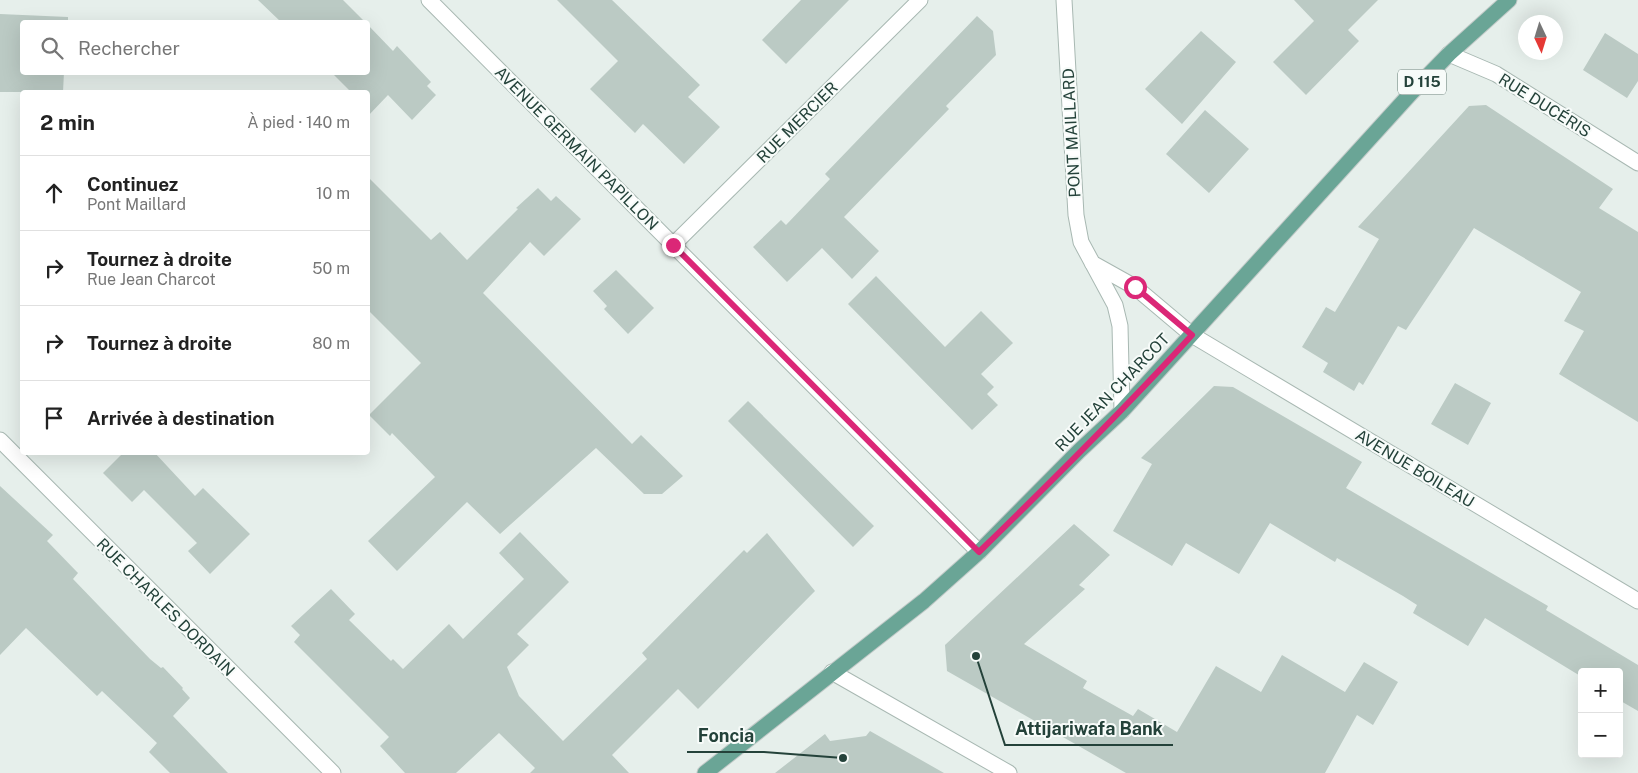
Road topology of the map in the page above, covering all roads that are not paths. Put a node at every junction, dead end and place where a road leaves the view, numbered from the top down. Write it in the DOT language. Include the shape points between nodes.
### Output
graph roads {
  1 [pos="429,0"];
  2 [pos="920,0"];
  3 [pos="1064,0"];
  4 [pos="1509,0"];
  5 [pos="1449,54"];
  6 [pos="1638,164"];
  7 [pos="673,245"];
  8 [pos="1092,263"];
  9 [pos="1192,335"];
  10 [pos="1122,411"];
  11 [pos="0,440"];
  12 [pos="979,552"];
  13 [pos="1638,601"];
  14 [pos="832,672"];
  15 [pos="333,773"];
  16 [pos="705,773"];
  17 [pos="1009,773"];
  1 -- 7 [label="street, AVENUE GERMAIN PAPILLON"];
  2 -- 7 [label="street, RUE MERCIER"];
  3 -- 8 [label="street, PONT MAILLARD" via="1076,214 1080,242"];
  4 -- 5 [label="main road, RUE JEAN CHARCOT / D 115"];
  5 -- 6 [label="street, RUE DUCÉRIS" via="1496,74"];
  5 -- 9 [label="main road, RUE JEAN CHARCOT / D 115"];
  7 -- 12 [label="street, AVENUE GERMAIN PAPILLON"];
  8 -- 9 [label="street" via="1135,287"];
  8 -- 10 [label="street, PONT MAILLARD" via="1115,305 1120,326"];
  9 -- 10 [label="main road, RUE JEAN CHARCOT / D 115"];
  9 -- 13 [label="street, AVENUE BOILEAU"];
  10 -- 12 [label="main road, RUE JEAN CHARCOT / D 115"];
  11 -- 15 [label="street, RUE CHARLES DORDAIN"];
  12 -- 14 [label="main road, RUE JEAN CHARCOT / D 115" via="924,601"];
  14 -- 16 [label="main road, RUE JEAN CHARCOT / D 115"];
  14 -- 17 [label="street"];
}
